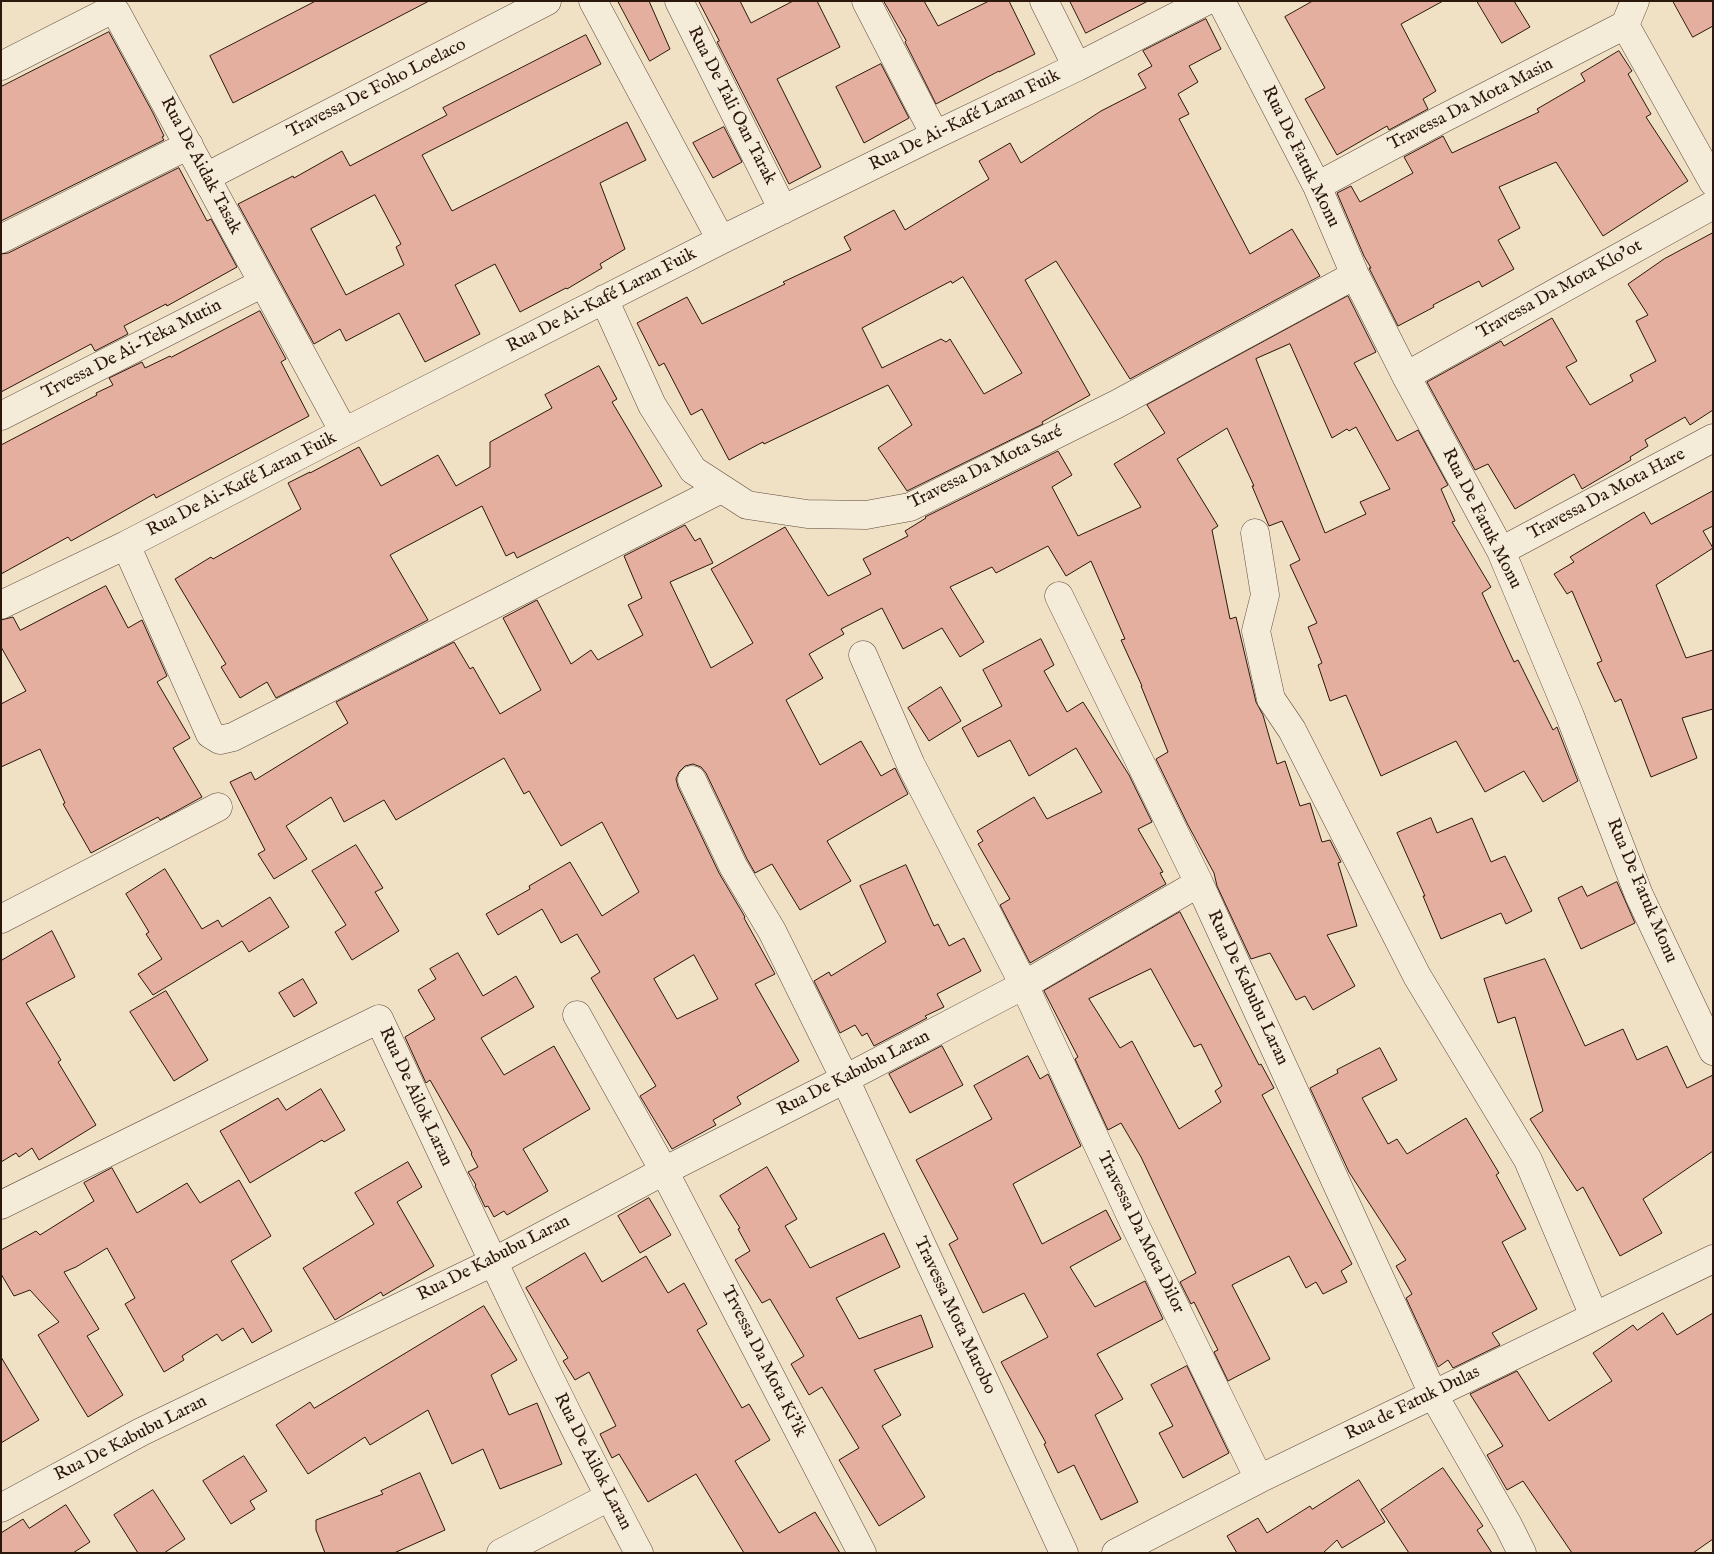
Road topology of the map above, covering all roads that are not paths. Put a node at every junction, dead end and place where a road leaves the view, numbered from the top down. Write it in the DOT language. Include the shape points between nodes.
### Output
graph roads {
  1 [pos="547,1"];
  2 [pos="594,1"];
  3 [pos="679,1"];
  4 [pos="866,1"];
  5 [pos="1044,1"];
  6 [pos="1206,1"];
  7 [pos="1221,1"];
  8 [pos="1630,13"];
  9 [pos="1,66"];
  10 [pos="1077,67"];
  11 [pos="935,134"];
  12 [pos="189,145"];
  13 [pos="206,177"];
  14 [pos="1713,182"];
  15 [pos="1317,186"];
  16 [pos="1713,205"];
  17 [pos="783,210"];
  18 [pos="1,239"];
  19 [pos="721,240"];
  20 [pos="1355,275"];
  21 [pos="263,284"];
  22 [pos="604,299"];
  23 [pos="1406,376"];
  24 [pos="1,416"];
  25 [pos="344,432"];
  26 [pos="1713,438"];
  27 [pos="721,488"];
  28 [pos="1255,533"];
  29 [pos="126,545"];
  30 [pos="1501,551"];
  31 [pos="1059,596"];
  32 [pos="1,605"];
  33 [pos="863,655"];
  34 [pos="692,780"];
  35 [pos="218,807"];
  36 [pos="1198,883"];
  37 [pos="1,919"];
  38 [pos="1024,985"];
  39 [pos="577,1015"];
  40 [pos="1713,1051"];
  41 [pos="845,1079"];
  42 [pos="664,1171"];
  43 [pos="1,1205"];
  44 [pos="1713,1259"];
  45 [pos="493,1262"];
  46 [pos="1594,1316"];
  47 [pos="1433,1394"];
  48 [pos="1259,1479"];
  49 [pos="609,1497"];
  50 [pos="1,1508"];
  51 [pos="501,1553"];
  52 [pos="638,1553"];
  53 [pos="862,1553"];
  54 [pos="1064,1553"];
  55 [pos="1116,1553"];
  56 [pos="1522,1553"];
  1 -- 13 [label="street, Travessa De Foho Loelaco"];
  2 -- 19 [label="street"];
  3 -- 17 [label="street, Rua De Tali Oan Tarak"];
  4 -- 11 [label="street"];
  5 -- 10 [label="street"];
  6 -- 10 [label="street, Rua De Ai-Kafé Laran Fuik"];
  7 -- 15 [label="street, Rua De Fatuk Monu"];
  8 -- 14 [label="street"];
  8 -- 15 [label="street, Travessa Da Mota Masin"];
  9 -- 12 [label="street, Rua De Aidak Tasak" via="107,12 116,12"];
  10 -- 11 [label="street, Rua De Ai-Kafé Laran Fuik"];
  11 -- 17 [label="street, Rua De Ai-Kafé Laran Fuik"];
  12 -- 13 [label="street, Rua De Aidak Tasak"];
  12 -- 18 [label="street"];
  13 -- 21 [label="street, Rua De Aidak Tasak"];
  15 -- 20 [label="street, Rua De Fatuk Monu"];
  16 -- 23 [label="street, Travessa Da Mota Klo’ot"];
  17 -- 19 [label="street, Rua De Ai-Kafé Laran Fuik"];
  19 -- 22 [label="street, Rua De Ai-Kafé Laran Fuik"];
  20 -- 23 [label="street, Rua De Fatuk Monu"];
  20 -- 27 [label="street, Travessa Da Mota Saré" via="1117,404 910,507 866,515 807,514 747,505"];
  21 -- 24 [label="street, Trvessa De Ai-Teka Mutin"];
  21 -- 25 [label="street, Rua De Aidak Tasak"];
  22 -- 25 [label="street, Rua De Ai-Kafé Laran Fuik"];
  22 -- 27 [label="street, Travessa Da Mota Saré" via="652,405 693,470"];
  23 -- 30 [label="street, Rua De Fatuk Monu"];
  25 -- 29 [label="street, Rua De Ai-Kafé Laran Fuik"];
  26 -- 30 [label="street, Travessa Da Mota Hare"];
  27 -- 29 [label="street" via="233,737 220,740 210,734"];
  28 -- 46 [label="street" via="1265,595 1256,631 1271,699 1292,730 1416,976 1528,1160"];
  29 -- 32 [label="street, Rua De Ai-Kafé Laran Fuik"];
  30 -- 40 [label="street, Rua De Fatuk Monu" via="1570,716 1639,895"];
  31 -- 36 [label="street"];
  33 -- 38 [label="street, Travessa Da Mota Dilor" via="911,765"];
  34 -- 41 [label="street, Travessa Mota Marobo" via="733,866 772,931"];
  35 -- 37 [label="street"];
  36 -- 38 [label="street, Rua De Kabubu Laran"];
  36 -- 47 [label="street, Rua De Kabubu Laran"];
  38 -- 41 [label="street, Rua De Kabubu Laran"];
  38 -- 48 [label="street, Travessa Da Mota Dilor" via="1135,1225"];
  39 -- 42 [label="street, Trvessa Da Mota Ki’ik"];
  41 -- 42 [label="street, Rua De Kabubu Laran"];
  41 -- 54 [label="street, Travessa Mota Marobo"];
  42 -- 45 [label="street, Rua De Kabubu Laran"];
  42 -- 53 [label="street, Trvessa Da Mota Ki’ik"];
  43 -- 45 [label="street, Rua De Ailok Laran" via="379,1019"];
  44 -- 46 [label="street, Rua de Fatuk Dulas"];
  45 -- 49 [label="street, Rua De Ailok Laran"];
  45 -- 50 [label="street, Rua De Kabubu Laran" via="141,1432"];
  46 -- 47 [label="street, Rua de Fatuk Dulas"];
  47 -- 48 [label="street, Rua de Fatuk Dulas"];
  47 -- 56 [label="street, Rua De Kabubu Laran"];
  48 -- 55 [label="street, Rua de Fatuk Dulas"];
  49 -- 51 [label="street"];
  49 -- 52 [label="street, Rua De Ailok Laran"];
}
